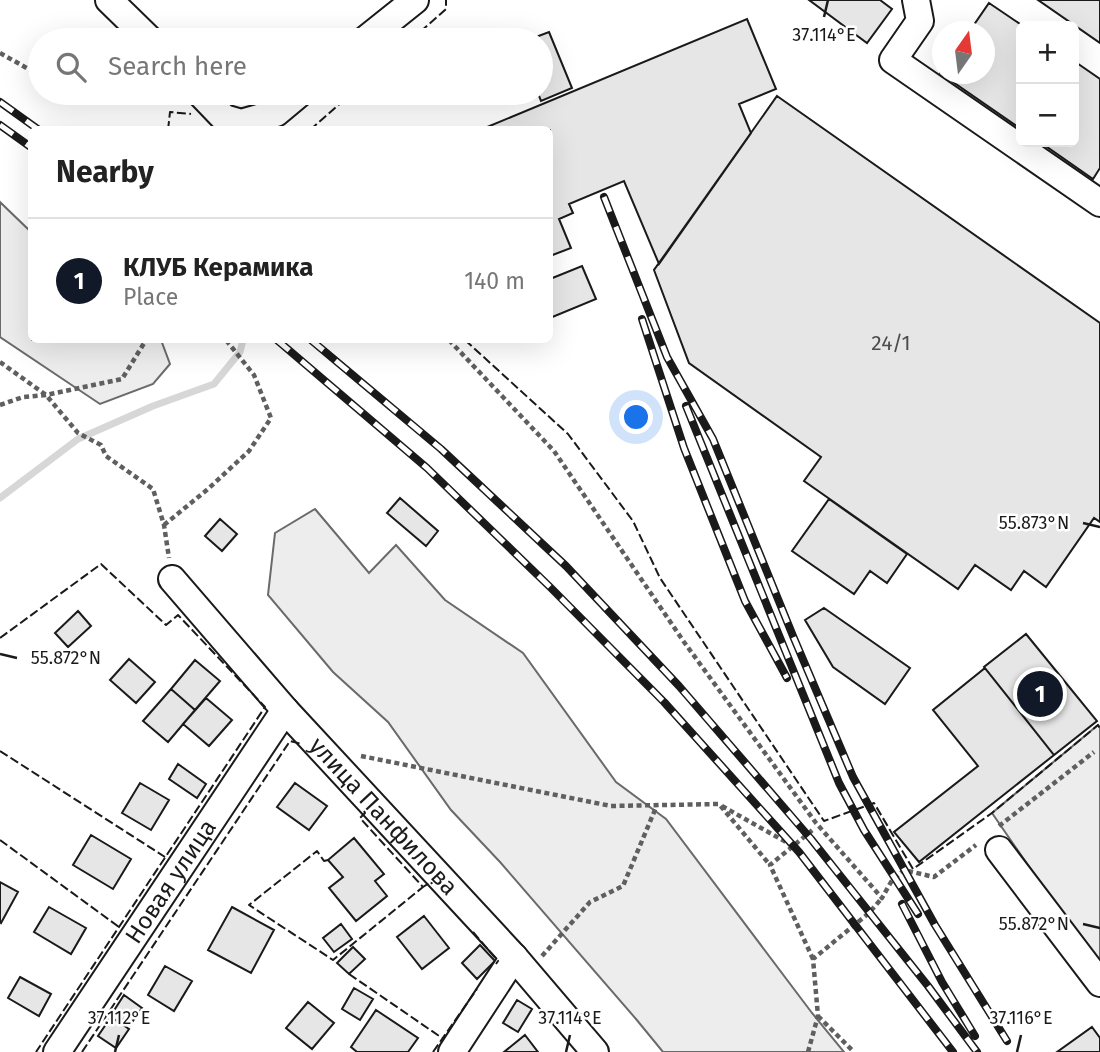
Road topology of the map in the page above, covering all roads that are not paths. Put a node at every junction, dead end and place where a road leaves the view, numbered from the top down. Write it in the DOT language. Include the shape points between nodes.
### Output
graph roads {
  1 [pos="109,0"];
  2 [pos="415,0"];
  3 [pos="916,0"];
  4 [pos="138,28"];
  5 [pos="380,28"];
  6 [pos="212,105"];
  7 [pos="286,105"];
  8 [pos="1100,203"];
  9 [pos="173,579"];
  10 [pos="285,710"];
  11 [pos="991,840"];
  12 [pos="521,965"];
  13 [pos="1100,983"];
  14 [pos="57,1052"];
  15 [pos="452,1052"];
  16 [pos="595,1052"];
  1 -- 4 [label="street"];
  2 -- 5 [label="street"];
  3 -- 8 [label="street" via="920,21 893,60"];
  6 -- 7 [label="street" via="224,118 241,123 276,113"];
  9 -- 10 [label="street, улица Панфилова"];
  10 -- 12 [label="street, улица Панфилова"];
  10 -- 14 [label="street, Новая улица"];
  11 -- 13 [label="street"];
  12 -- 15 [label="street"];
  12 -- 16 [label="street, улица Панфилова"];
}
